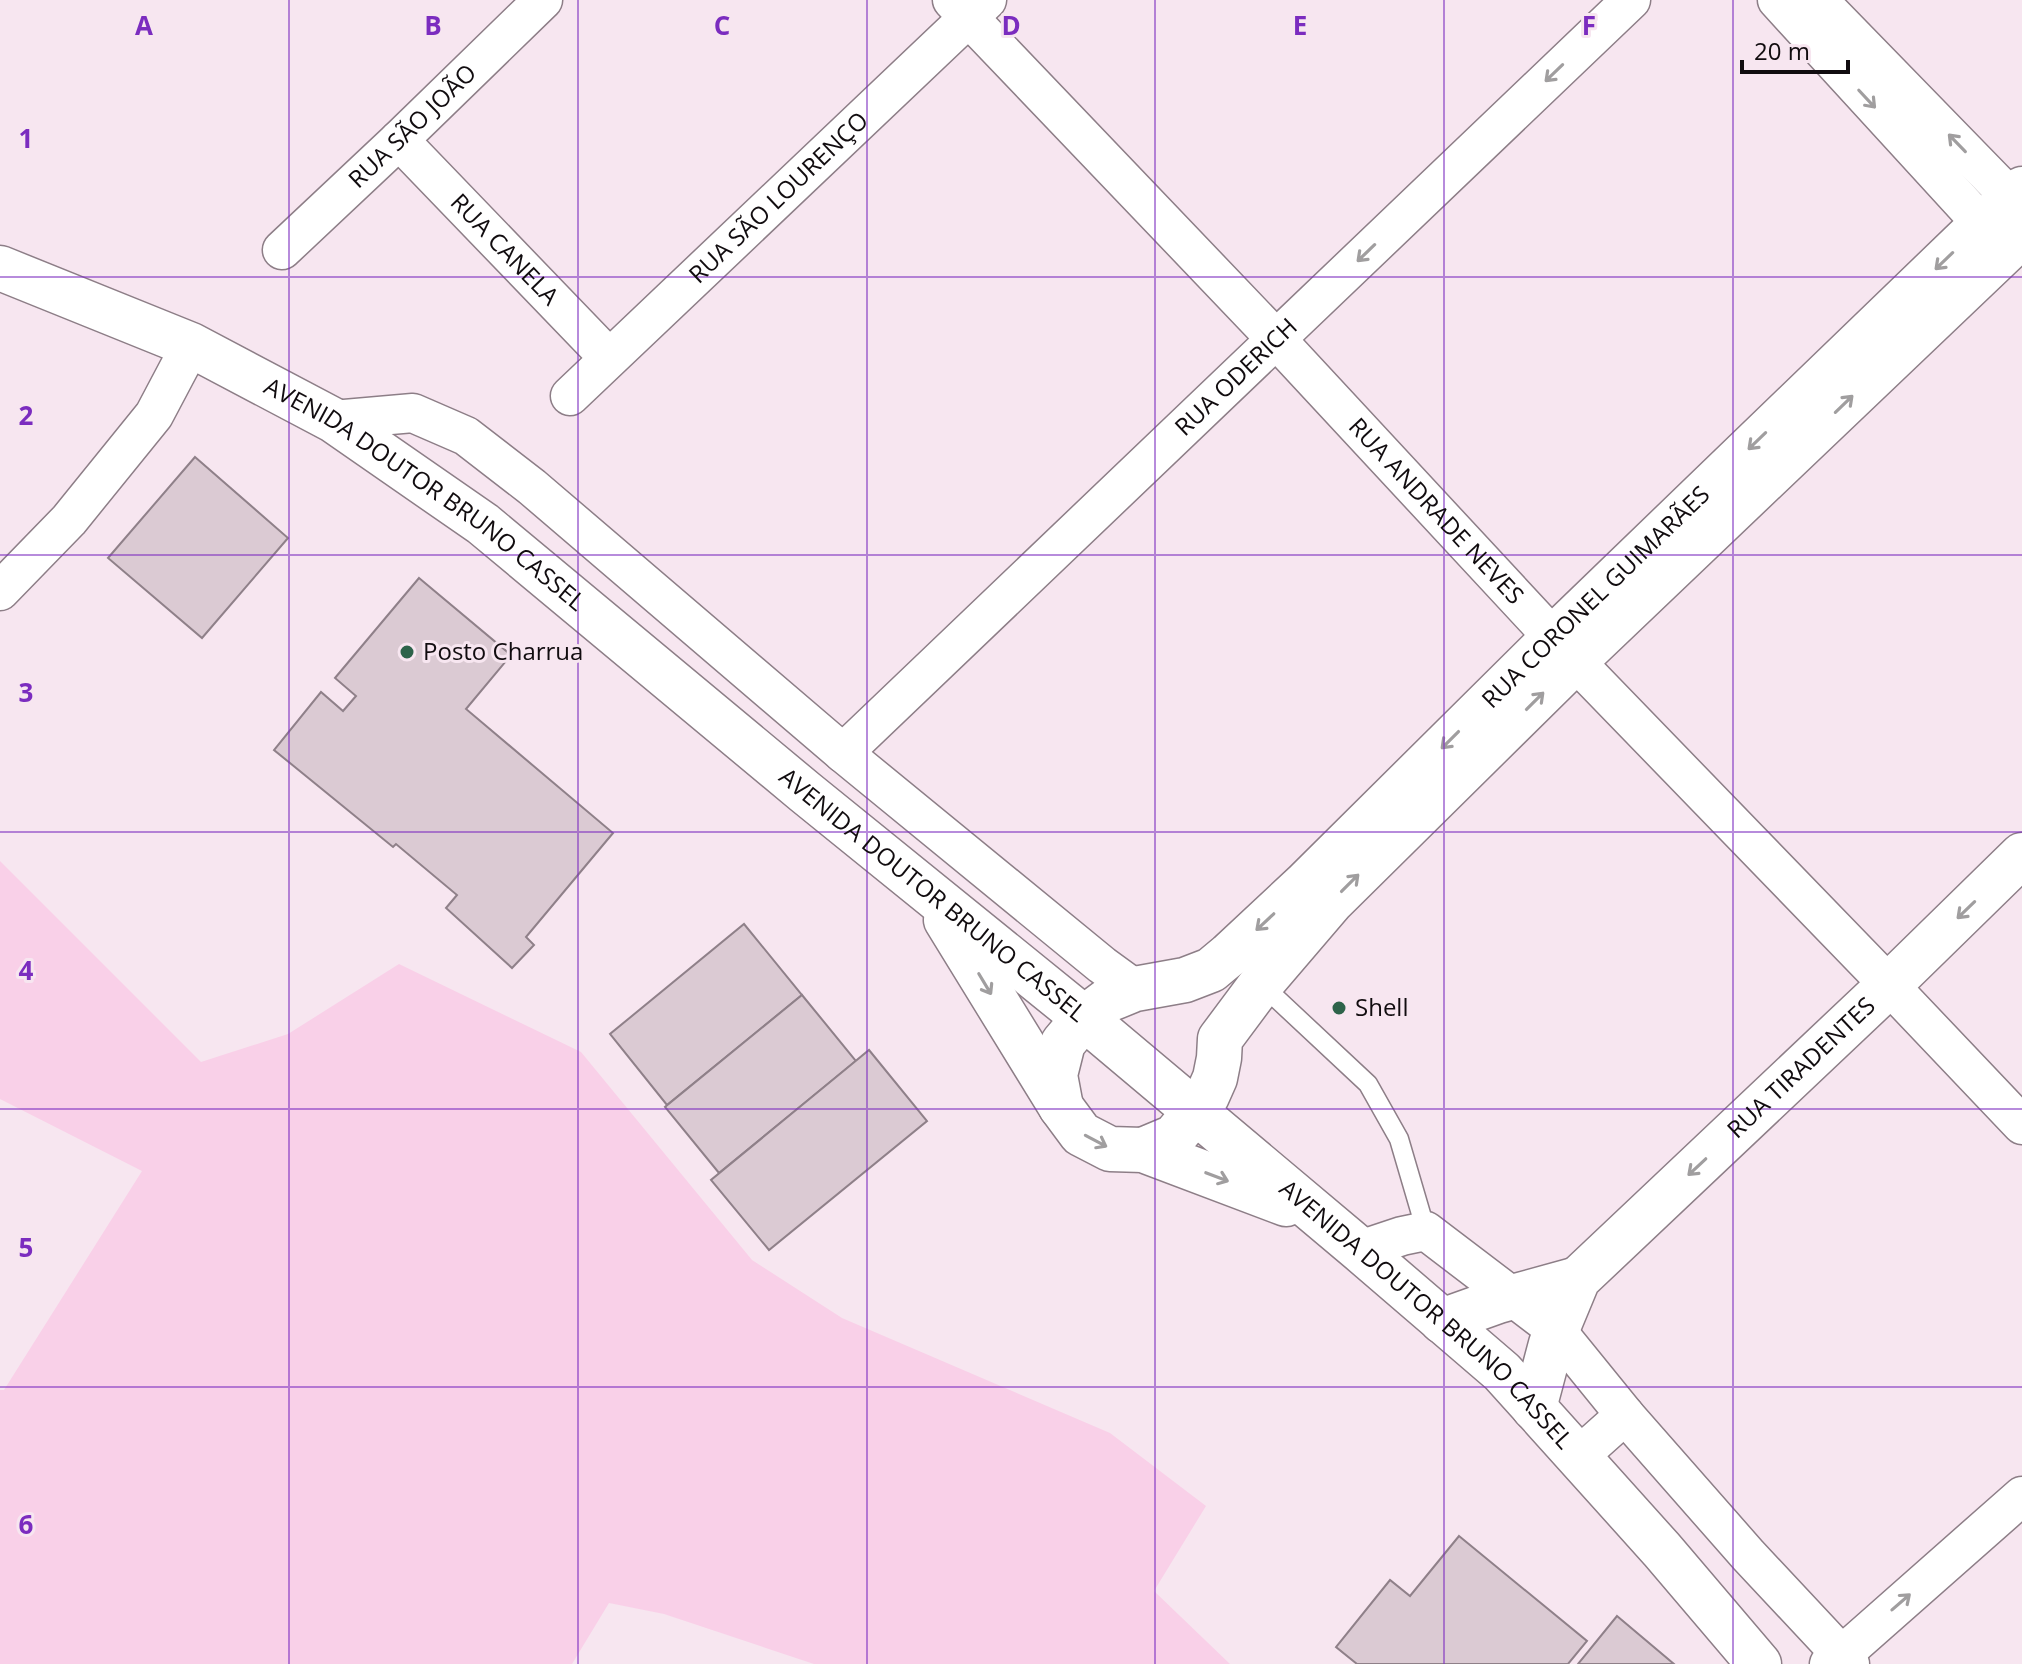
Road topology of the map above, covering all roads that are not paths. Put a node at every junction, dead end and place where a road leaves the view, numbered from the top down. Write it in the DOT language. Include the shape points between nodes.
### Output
graph roads {
  1 [pos="543,0"];
  2 [pos="1631,0"];
  3 [pos="1777,0"];
  4 [pos="1818,0"];
  5 [pos="969,6"];
  6 [pos="399,140"];
  7 [pos="2010,212"];
  8 [pos="282,250"];
  9 [pos="0,268"];
  10 [pos="1276,339"];
  11 [pos="191,345"];
  12 [pos="609,358"];
  13 [pos="570,396"];
  14 [pos="333,420"];
  15 [pos="0,591"];
  16 [pos="1564,650"];
  17 [pos="843,753"];
  18 [pos="2022,855"];
  19 [pos="931,894"];
  20 [pos="1261,984"];
  21 [pos="1889,985"];
  22 [pos="1148,986"];
  23 [pos="1084,1018"];
  24 [pos="1220,1039"];
  25 [pos="1061,1107"];
  26 [pos="1195,1112"];
  27 [pos="2022,1125"];
  28 [pos="1143,1150"];
  29 [pos="1321,1217"];
  30 [pos="1426,1231"];
  31 [pos="1360,1250"];
  32 [pos="1578,1279"];
  33 [pos="1513,1299"];
  34 [pos="1442,1321"];
  35 [pos="1556,1330"];
  36 [pos="1534,1408"];
  37 [pos="1625,1415"];
  38 [pos="1578,1457"];
  39 [pos="2022,1496"];
  40 [pos="1840,1661"];
  41 [pos="1759,1664"];
  1 -- 6 [label="street, RUA SÃO JOÃO"];
  2 -- 10 [label="street, RUA ODERICH, one-way"];
  3 -- 7 [label="street, one-way"];
  7 -- 4 [label="street, one-way"];
  5 -- 10 [label="street, RUA ANDRADE NEVES"];
  5 -- 12 [label="street, RUA SÃO LOURENÇO"];
  6 -- 8 [label="street, RUA SÃO JOÃO"];
  6 -- 12 [label="street, RUA CANELA"];
  7 -- 16 [label="main road, RUA CORONEL GUIMARÃES"];
  9 -- 11 [label="main road, AVENIDA DOUTOR BRUNO CASSEL"];
  10 -- 16 [label="street, RUA ANDRADE NEVES"];
  10 -- 17 [label="street, RUA ODERICH"];
  11 -- 14 [label="main road, AVENIDA DOUTOR BRUNO CASSEL"];
  11 -- 15 [label="street" via="154,415 69,520"];
  12 -- 13 [label="street, RUA SÃO LOURENÇO"];
  14 -- 17 [label="street" via="413,413 466,436"];
  14 -- 19 [label="main road, AVENIDA DOUTOR BRUNO CASSEL" via="483,524"];
  20 -- 16 [label="main road, RUA CORONEL GUIMARÃES, one-way"];
  16 -- 21 [label="street, RUA ANDRADE NEVES"];
  16 -- 22 [label="main road, RUA CORONEL GUIMARÃES, one-way" via="1211,970"];
  17 -- 22 [label="street" via="1102,965"];
  18 -- 21 [label="main road, RUA TIRADENTES, one-way"];
  19 -- 23 [label="main road, AVENIDA DOUTOR BRUNO CASSEL"];
  19 -- 25 [label="main road, one-way"];
  20 -- 24 [label="main road, RUA CORONEL GUIMARÃES"];
  20 -- 30 [label="lane" via="1368,1084 1399,1139"];
  21 -- 27 [label="street, RUA ANDRADE NEVES"];
  21 -- 32 [label="main road, RUA TIRADENTES, one-way"];
  22 -- 23 [label="main road, RUA CORONEL GUIMARÃES" via="1108,1000"];
  22 -- 24 [label="main road" via="1184,998"];
  23 -- 25 [label="main road" via="1060,1054 1055,1075"];
  23 -- 26 [label="main road, AVENIDA DOUTOR BRUNO CASSEL"];
  24 -- 26 [label="main road, RUA CORONEL GUIMARÃES" via="1215,1078"];
  25 -- 28 [label="main road, one-way" via="1081,1134 1110,1149"];
  26 -- 28 [label="main road, RUA CORONEL GUIMARÃES" via="1174,1137"];
  26 -- 29 [label="main road, AVENIDA DOUTOR BRUNO CASSEL"];
  28 -- 29 [label="main road, one-way"];
  29 -- 31 [label="main road, AVENIDA DOUTOR BRUNO CASSEL"];
  30 -- 31 [label="street"];
  30 -- 33 [label="street"];
  31 -- 34 [label="main road, AVENIDA DOUTOR BRUNO CASSEL"];
  32 -- 33 [label="main road, RUA TIRADENTES"];
  32 -- 35 [label="main road, RUA TIRADENTES"];
  33 -- 34 [label="main road, RUA TIRADENTES"];
  33 -- 35 [label="street"];
  34 -- 36 [label="main road, AVENIDA DOUTOR BRUNO CASSEL" via="1502,1372"];
  35 -- 36 [label="main road, RUA TIRADENTES"];
  35 -- 37 [label="street"];
  36 -- 38 [label="main road, AVENIDA DOUTOR BRUNO CASSEL"];
  37 -- 38 [label="street"];
  37 -- 40 [label="street"];
  38 -- 41 [label="main road, AVENIDA DOUTOR BRUNO CASSEL"];
  40 -- 39 [label="street, one-way"];
}
